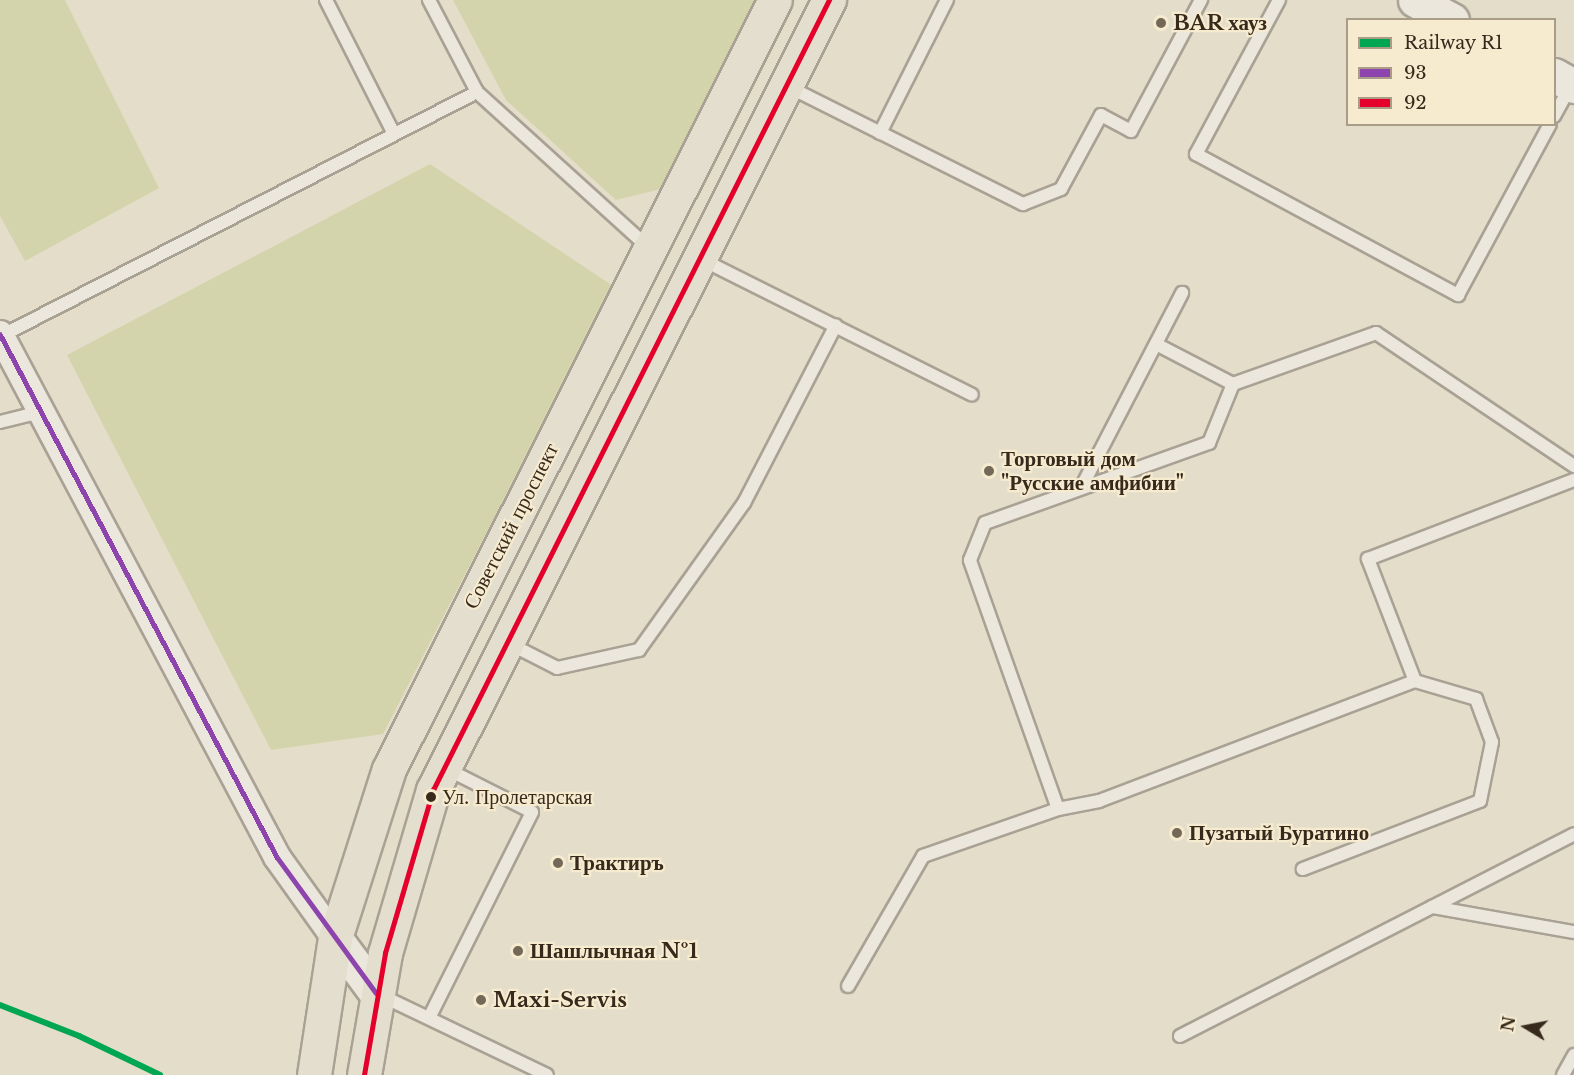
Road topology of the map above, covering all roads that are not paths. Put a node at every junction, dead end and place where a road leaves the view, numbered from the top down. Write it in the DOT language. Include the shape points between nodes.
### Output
graph roads {
  1 [pos="326,0"];
  2 [pos="429,0"];
  3 [pos="775,0"];
  4 [pos="830,0"];
  5 [pos="947,0"];
  6 [pos="1201,0"];
  7 [pos="1279,0"];
  8 [pos="1415,0"];
  9 [pos="1448,18"];
  10 [pos="1567,82"];
  11 [pos="787,86"];
  12 [pos="477,92"];
  13 [pos="1556,111"];
  14 [pos="1549,126"];
  15 [pos="880,133"];
  16 [pos="394,134"];
  17 [pos="650,249"];
  18 [pos="699,258"];
  19 [pos="1182,293"];
  20 [pos="836,325"];
  21 [pos="0,335"];
  22 [pos="1155,344"];
  23 [pos="1233,384"];
  24 [pos="972,395"];
  25 [pos="40,412"];
  26 [pos="0,422"];
  27 [pos="1574,466"];
  28 [pos="1574,480"];
  29 [pos="1081,489"];
  30 [pos="507,643"];
  31 [pos="1415,681"];
  32 [pos="444,767"];
  33 [pos="1058,809"];
  34 [pos="1574,834"];
  35 [pos="1303,869"];
  36 [pos="1432,907"];
  37 [pos="1574,932"];
  38 [pos="335,938"];
  39 [pos="848,986"];
  40 [pos="376,993"];
  41 [pos="429,1018"];
  42 [pos="1180,1036"];
  43 [pos="1574,1055"];
  44 [pos="314,1075"];
  45 [pos="364,1075"];
  46 [pos="547,1075"];
  47 [pos="1563,1075"];
  1 -- 16 [label="lane"];
  2 -- 12 [label="lane"];
  3 -- 17 [label="main road, Советский проспект"];
  4 -- 11 [label="main road"];
  5 -- 15 [label="lane"];
  6 -- 15 [label="lane" via="1131,130 1101,115 1061,189 1023,204"];
  7 -- 14 [label="lane" via="1196,154 1458,295"];
  8 -- 9 [label="main road"];
  10 -- 13 [label="lane"];
  11 -- 15 [label="lane"];
  11 -- 18 [label="main road"];
  12 -- 16 [label="lane"];
  12 -- 17 [label="lane"];
  16 -- 21 [label="lane"];
  17 -- 38 [label="main road, Советский проспект" via="389,769"];
  18 -- 20 [label="lane"];
  18 -- 30 [label="main road"];
  19 -- 22 [label="lane"];
  20 -- 24 [label="lane"];
  20 -- 30 [label="lane" via="744,503 639,650 557,668"];
  21 -- 25 [label="street"];
  22 -- 23 [label="lane"];
  22 -- 29 [label="lane"];
  23 -- 27 [label="lane" via="1376,333"];
  23 -- 29 [label="lane" via="1209,443"];
  25 -- 26 [label="lane"];
  25 -- 38 [label="street" via="277,857"];
  28 -- 31 [label="lane" via="1368,558"];
  29 -- 33 [label="lane" via="985,523 970,560"];
  30 -- 32 [label="main road"];
  31 -- 33 [label="lane" via="1099,801"];
  31 -- 35 [label="lane" via="1476,699 1492,742 1480,801"];
  32 -- 40 [label="main road" via="433,790"];
  32 -- 41 [label="lane" via="532,812"];
  33 -- 39 [label="lane" via="923,856"];
  34 -- 36 [label="lane"];
  36 -- 37 [label="lane"];
  36 -- 42 [label="lane"];
  38 -- 40 [label="main road"];
  38 -- 44 [label="main road, Советский проспект"];
  40 -- 41 [label="lane"];
  40 -- 45 [label="main road"];
  41 -- 46 [label="lane"];
  43 -- 47 [label="lane"];
}
